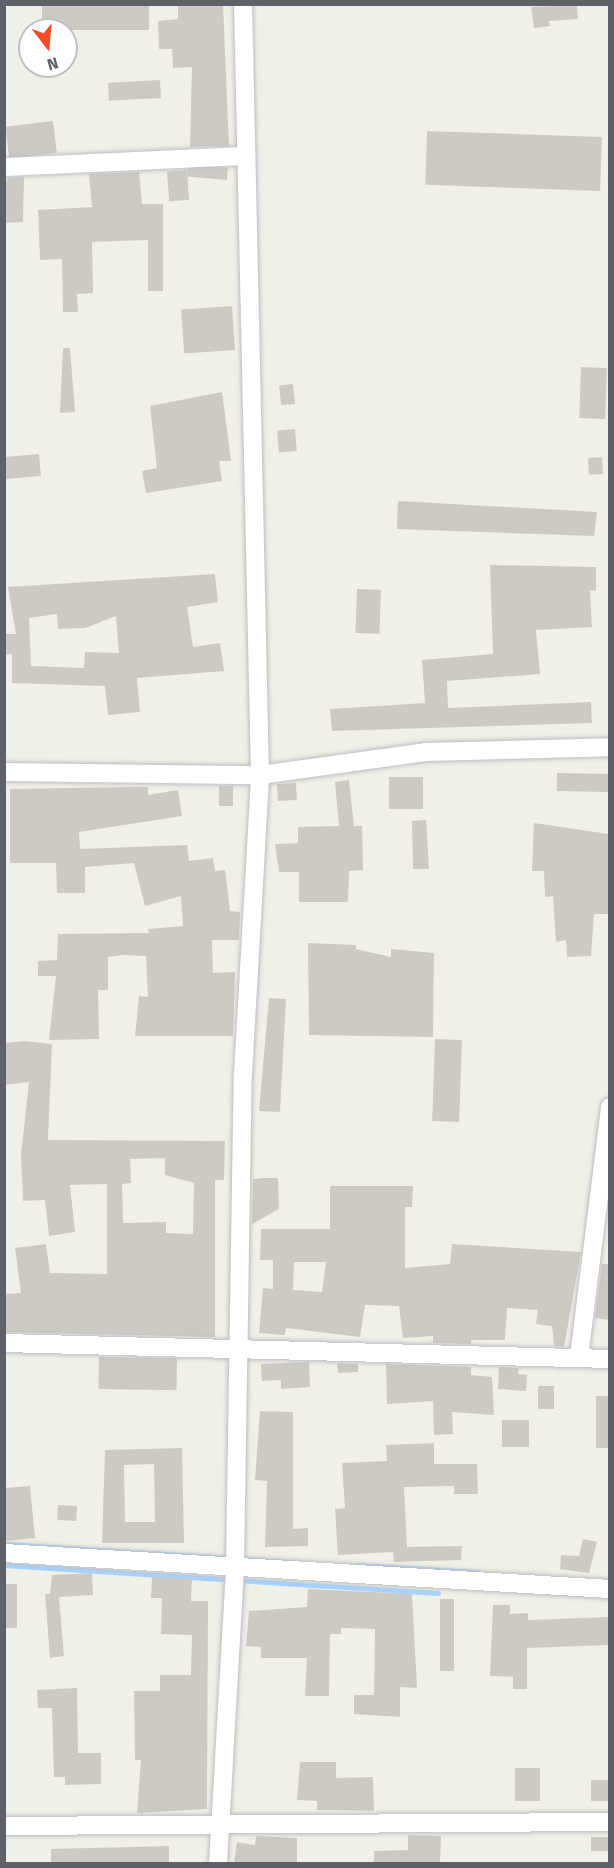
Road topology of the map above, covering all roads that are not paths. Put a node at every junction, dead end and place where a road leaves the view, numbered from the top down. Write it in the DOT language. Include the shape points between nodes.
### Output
graph roads {
  1 [pos="243,4"];
  2 [pos="246,156"];
  3 [pos="4,167"];
  4 [pos="609,747"];
  5 [pos="4,772"];
  6 [pos="260,775"];
  7 [pos="609,1107"];
  8 [pos="4,1343"];
  9 [pos="239,1347"];
  10 [pos="579,1358"];
  11 [pos="609,1359"];
  12 [pos="4,1553"];
  13 [pos="235,1566"];
  14 [pos="609,1589"];
  15 [pos="609,1822"];
  16 [pos="220,1823"];
  17 [pos="4,1826"];
  18 [pos="218,1863"];
  1 -- 2 [label="street"];
  2 -- 3 [label="street"];
  2 -- 6 [label="street"];
  4 -- 6 [label="street" via="425,752"];
  5 -- 6 [label="street"];
  6 -- 9 [label="street" via="243,1074"];
  7 -- 10 [label="street"];
  8 -- 9 [label="street"];
  9 -- 10 [label="street"];
  9 -- 13 [label="street"];
  10 -- 11 [label="street"];
  12 -- 13 [label="street"];
  13 -- 14 [label="street"];
  13 -- 16 [label="street"];
  15 -- 16 [label="street"];
  16 -- 17 [label="street"];
  16 -- 18 [label="street"];
}
